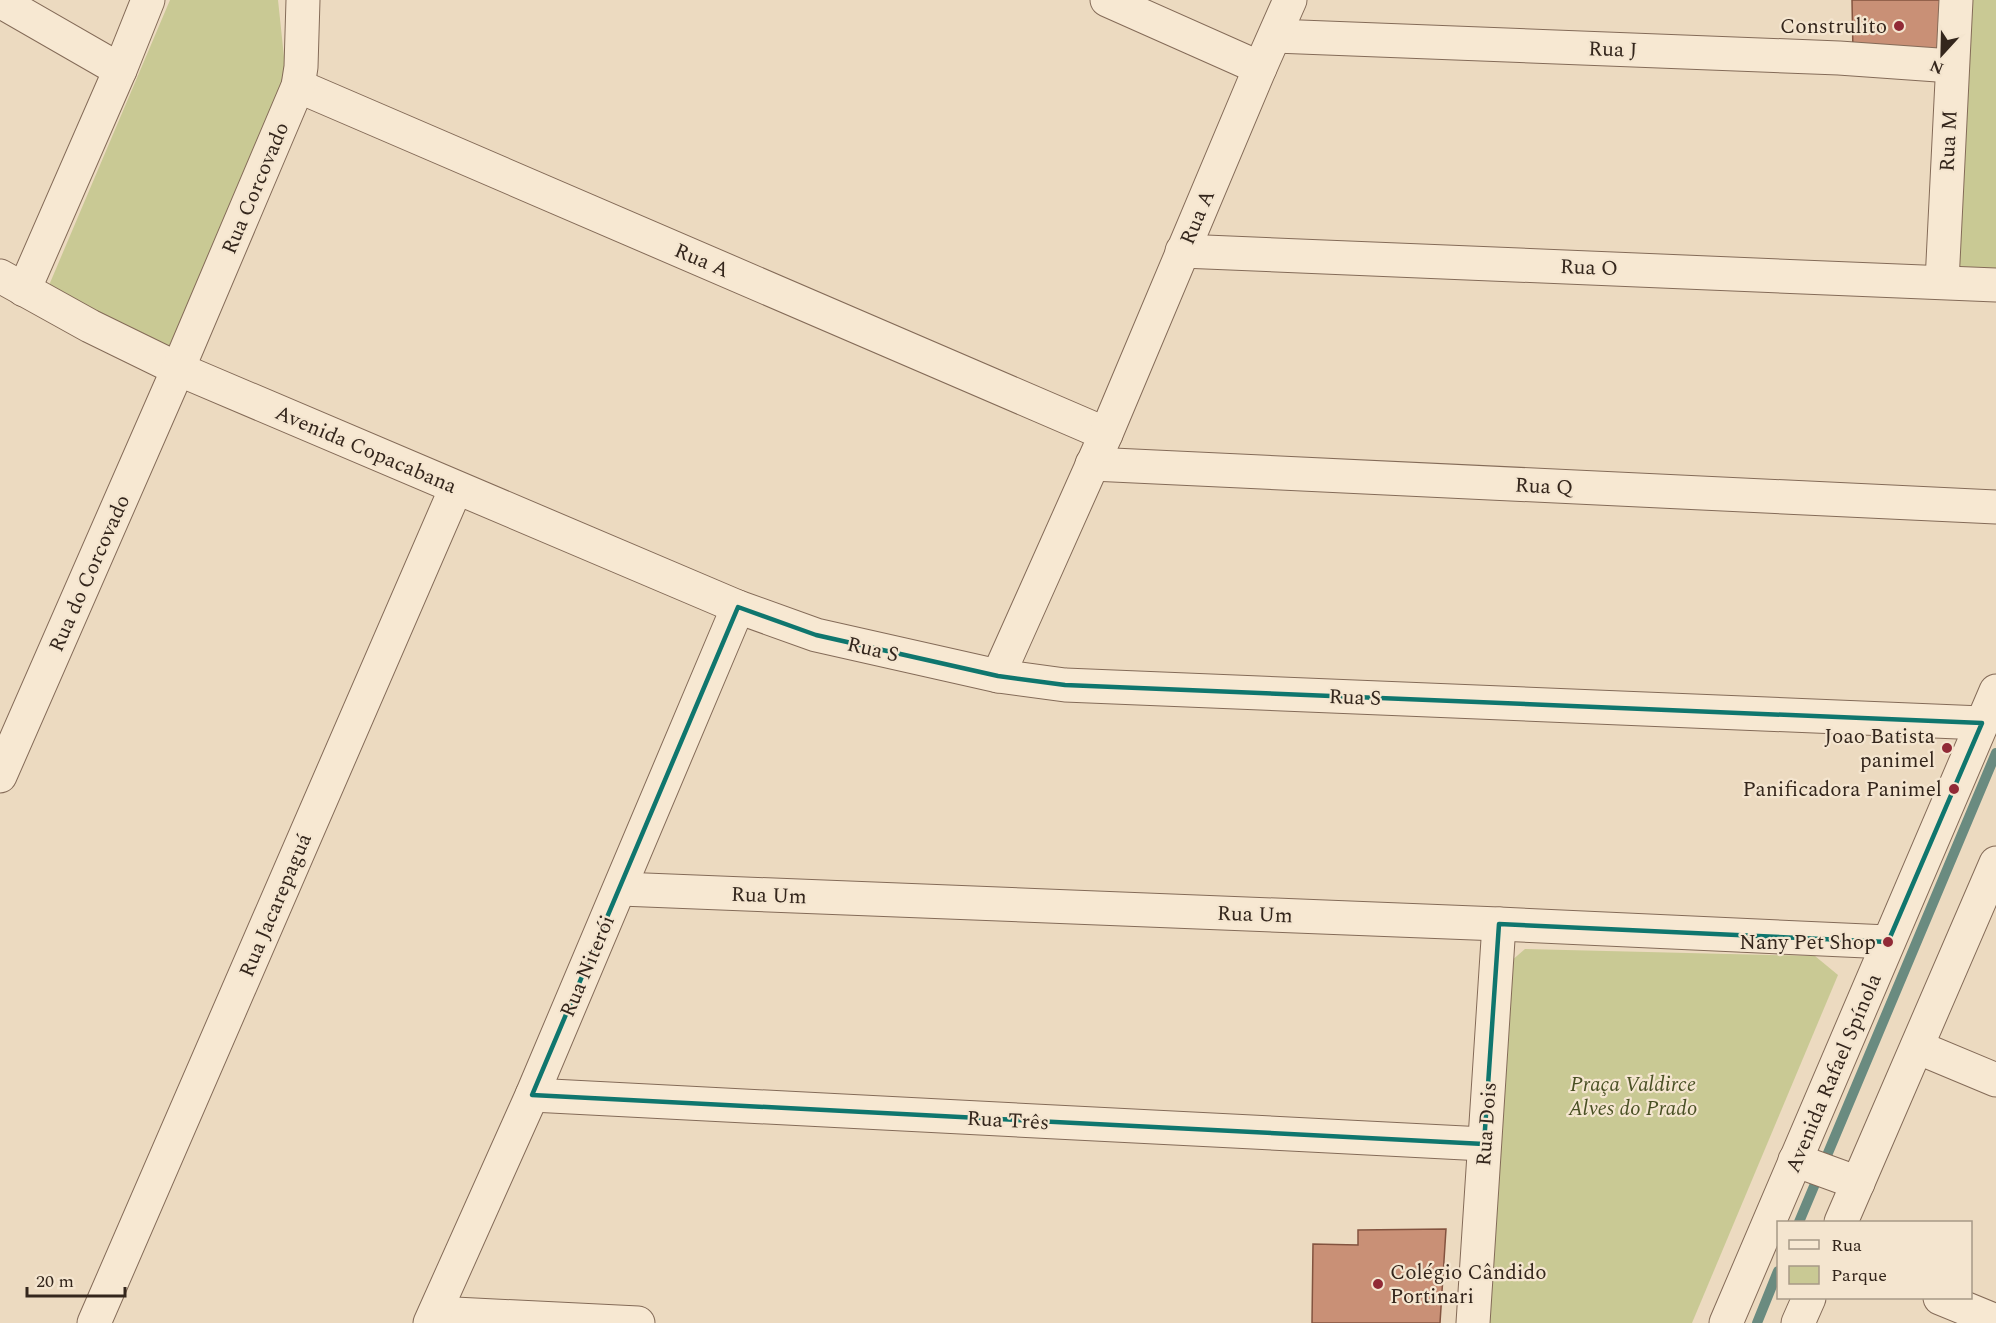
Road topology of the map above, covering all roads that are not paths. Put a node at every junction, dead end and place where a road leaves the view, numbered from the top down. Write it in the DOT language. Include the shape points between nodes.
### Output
graph roads {
  1 [pos="148,0"];
  2 [pos="303,0"];
  3 [pos="1107,0"];
  4 [pos="1290,0"];
  5 [pos="1956,0"];
  6 [pos="0,1"];
  7 [pos="1275,36"];
  8 [pos="1952,66"];
  9 [pos="1260,68"];
  10 [pos="120,70"];
  11 [pos="298,86"];
  12 [pos="1182,251"];
  13 [pos="1942,282"];
  14 [pos="12,283"];
  15 [pos="1996,285"];
  16 [pos="178,369"];
  17 [pos="1106,434"];
  18 [pos="1092,464"];
  19 [pos="456,488"];
  20 [pos="1996,507"];
  21 [pos="738,607"];
  22 [pos="998,676"];
  23 [pos="1996,690"];
  24 [pos="1982,723"];
  25 [pos="0,776"];
  26 [pos="1996,863"];
  27 [pos="621,889"];
  28 [pos="1499,924"];
  29 [pos="1888,942"];
  30 [pos="1917,1047"];
  31 [pos="1996,1080"];
  32 [pos="532,1095"];
  33 [pos="1484,1144"];
  34 [pos="1795,1160"];
  35 [pos="1858,1183"];
  36 [pos="1841,1221"];
  37 [pos="1809,1299"];
  38 [pos="1942,1299"];
  39 [pos="433,1318"];
  40 [pos="1996,1321"];
  41 [pos="94,1323"];
  42 [pos="638,1323"];
  43 [pos="1473,1323"];
  44 [pos="1726,1323"];
  45 [pos="1798,1323"];
  1 -- 10 [label="street"];
  2 -- 11 [label="street, Rua Corcovado"];
  3 -- 9 [label="street"];
  4 -- 7 [label="street, Rua A"];
  5 -- 8 [label="street, Rua M"];
  6 -- 10 [label="street"];
  7 -- 8 [label="street, Rua J"];
  7 -- 9 [label="street, Rua A"];
  8 -- 13 [label="street, Rua M"];
  9 -- 12 [label="street, Rua A"];
  10 -- 14 [label="street"];
  11 -- 16 [label="street, Rua Corcovado"];
  11 -- 17 [label="street, Rua A"];
  12 -- 13 [label="street, Rua O"];
  12 -- 17 [label="street, Rua A"];
  13 -- 15 [label="street, Rua O"];
  14 -- 16 [label="street, Avenida Copacabana"];
  16 -- 19 [label="street, Avenida Copacabana"];
  16 -- 25 [label="street, Rua do Corcovado"];
  17 -- 18 [label="street, Rua A"];
  18 -- 20 [label="street, Rua Q"];
  18 -- 22 [label="street, Rua A"];
  19 -- 21 [label="street, Avenida Copacabana"];
  19 -- 41 [label="street, Rua Jacarepaguá"];
  21 -- 22 [label="street, Rua S" via="816,635"];
  21 -- 27 [label="street, Rua Niterói"];
  22 -- 24 [label="street, Rua S" via="1077,686"];
  23 -- 24 [label="street, Avenida Rafael Spínola"];
  24 -- 29 [label="street, Avenida Rafael Spínola"];
  26 -- 30 [label="street"];
  27 -- 28 [label="street, Rua Um"];
  27 -- 32 [label="street, Rua Niterói"];
  28 -- 29 [label="street, Rua Um"];
  28 -- 33 [label="street, Rua Dois"];
  29 -- 34 [label="street, Avenida Rafael Spínola"];
  30 -- 31 [label="street"];
  30 -- 35 [label="street"];
  32 -- 33 [label="street, Rua Três"];
  32 -- 39 [label="street, Rua Niterói"];
  33 -- 43 [label="street, Rua Dois"];
  34 -- 35 [label="street"];
  34 -- 44 [label="street, Avenida Rafael Spínola"];
  35 -- 36 [label="street"];
  37 -- 45 [label="street"];
  38 -- 40 [label="street"];
  39 -- 42 [label="street"];
}
